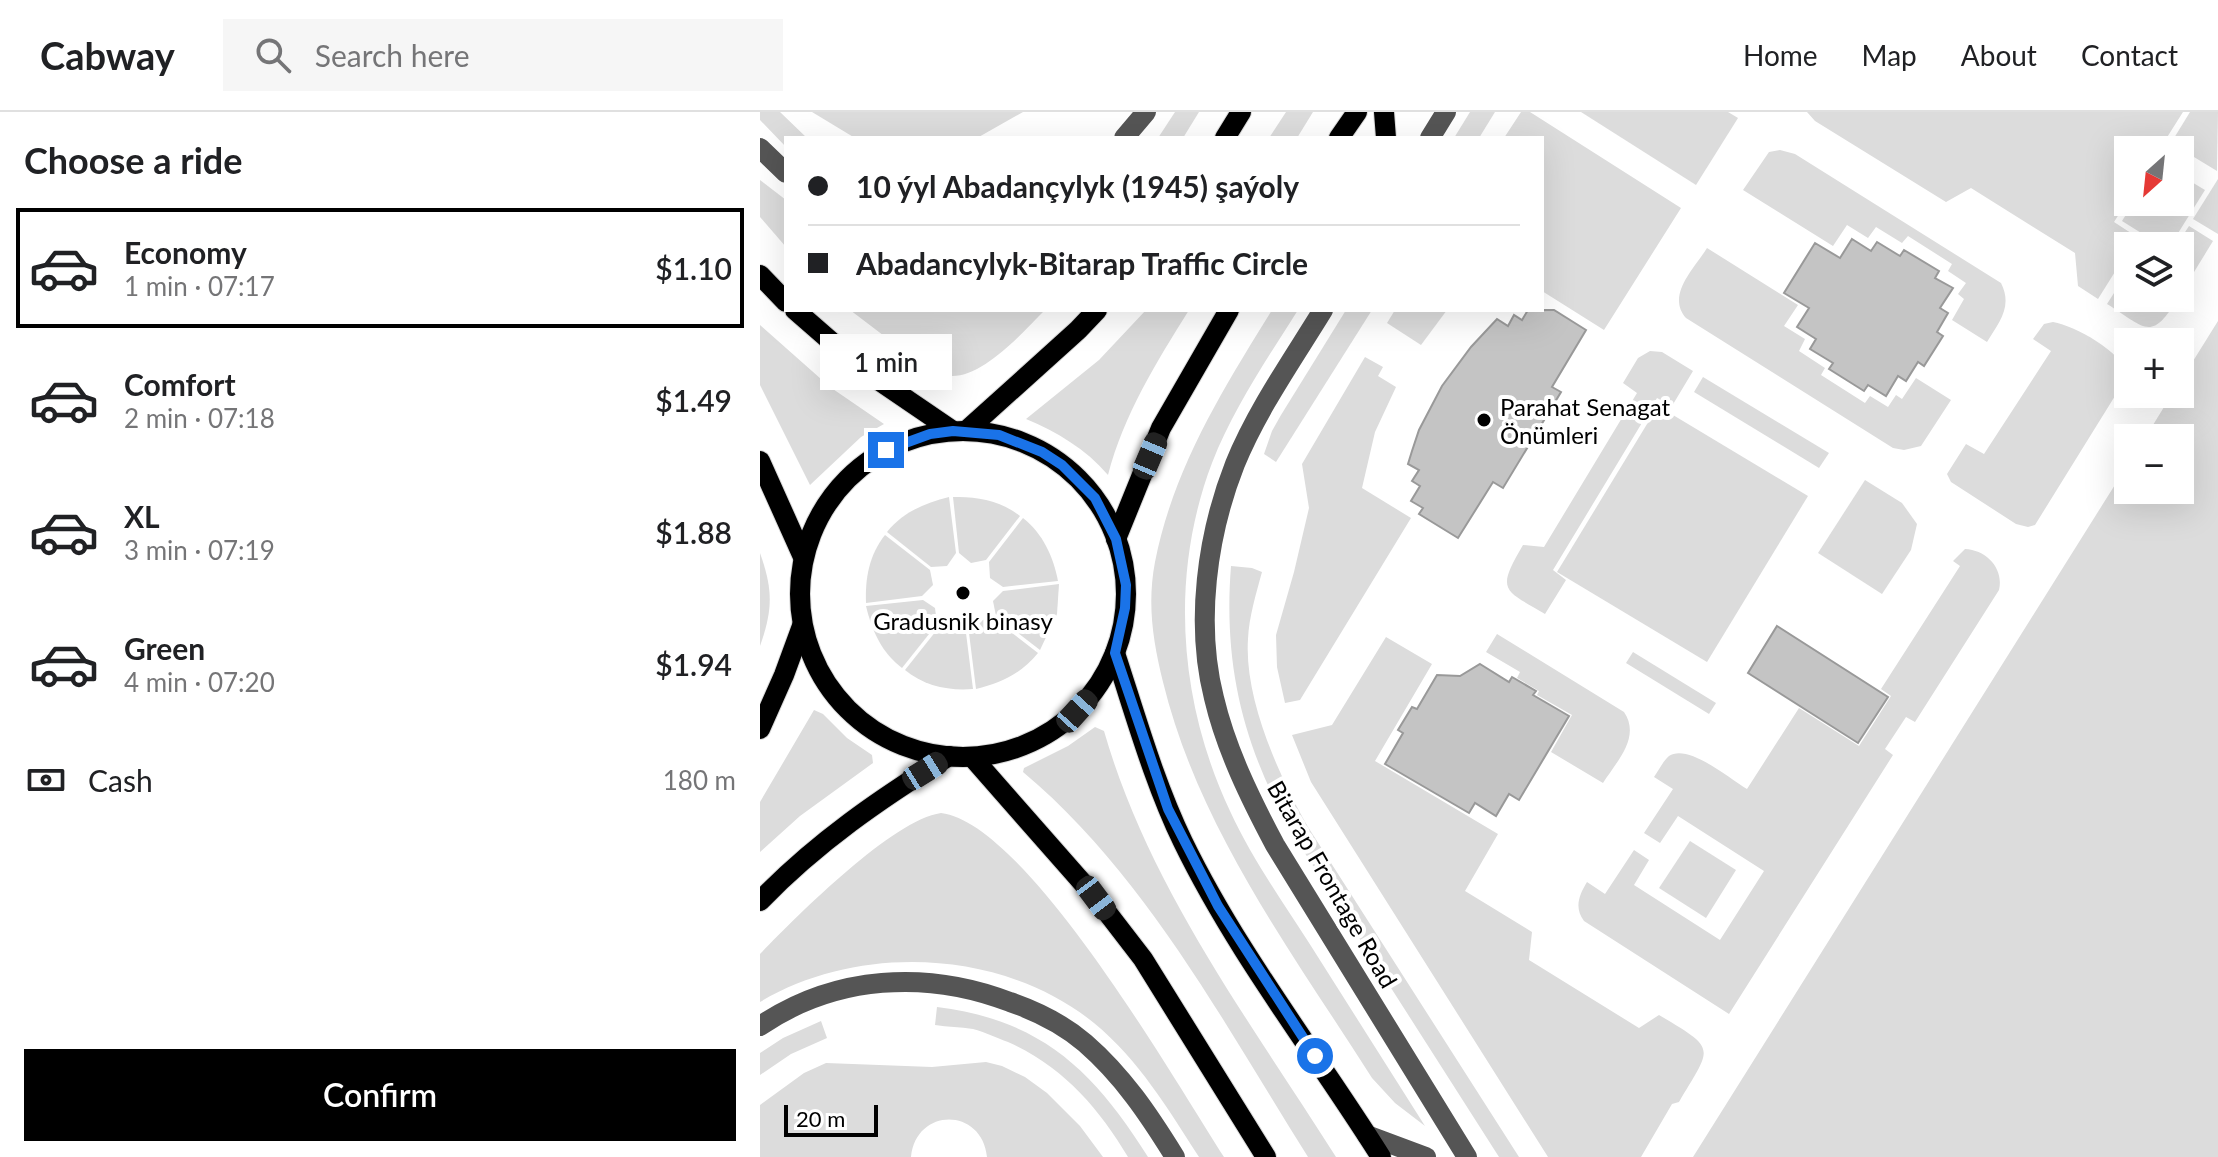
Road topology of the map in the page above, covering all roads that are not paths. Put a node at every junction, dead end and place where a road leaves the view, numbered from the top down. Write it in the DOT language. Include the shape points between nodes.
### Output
graph roads {
  1 [pos="1146,112"];
  2 [pos="1241,112"];
  3 [pos="1357,112"];
  4 [pos="1384,112"];
  5 [pos="1446,112"];
  6 [pos="1126,136"];
  7 [pos="1226,136"];
  8 [pos="1340,136"];
  9 [pos="1386,136"];
  10 [pos="1431,136"];
  11 [pos="760,148"];
  12 [pos="784,171"];
  13 [pos="760,275"];
  14 [pos="784,300"];
  15 [pos="797,312"];
  16 [pos="1095,312"];
  17 [pos="1228,312"];
  18 [pos="1322,312"];
  19 [pos="959,431"];
  20 [pos="760,461"];
  21 [pos="1116,539"];
  22 [pos="803,557"];
  23 [pos="802,626"];
  24 [pos="1115,653"];
  25 [pos="760,729"];
  26 [pos="949,756"];
  27 [pos="972,757"];
  28 [pos="760,901"];
  29 [pos="760,1026"];
  30 [pos="1367,1135"];
  31 [pos="1175,1157"];
  32 [pos="1266,1157"];
  33 [pos="1381,1157"];
  34 [pos="1426,1157"];
  35 [pos="1467,1157"];
  1 -- 6 [label="street"];
  2 -- 7 [label="main road"];
  3 -- 8 [label="main road"];
  4 -- 9 [label="main road"];
  5 -- 10 [label="street"];
  11 -- 12 [label="street"];
  13 -- 14 [label="main road"];
  15 -- 19 [label="main road" via="865,371"];
  16 -- 19 [label="main road"];
  17 -- 21 [label="main road" via="1161,428"];
  18 -- 35 [label="street, Bitarap Frontage Road" via="1243,448 1220,507 1207,596 1206,653 1214,699 1252,802"];
  19 -- 21 [label="main road" via="1022,442 1062,465 1095,498"];
  19 -- 22 [label="main road" via="930,434 886,450 848,477 820,514"];
  20 -- 22 [label="main road"];
  21 -- 24 [label="main road" via="1126,585"];
  22 -- 23 [label="main road"];
  23 -- 25 [label="main road"];
  23 -- 26 [label="main road" via="818,669 846,707 882,736"];
  24 -- 27 [label="main road" via="1092,694 1059,726 1018,747"];
  24 -- 30 [label="main road" via="1184,843 1230,926"];
  26 -- 27 [label="main road"];
  26 -- 28 [label="main road" via="828,837"];
  27 -- 32 [label="main road" via="1143,959"];
  29 -- 31 [label="street" via="825,993 858,985 920,981 989,993 1082,1040 1126,1084"];
  30 -- 33 [label="main road"];
  30 -- 34 [label="street"];
}
